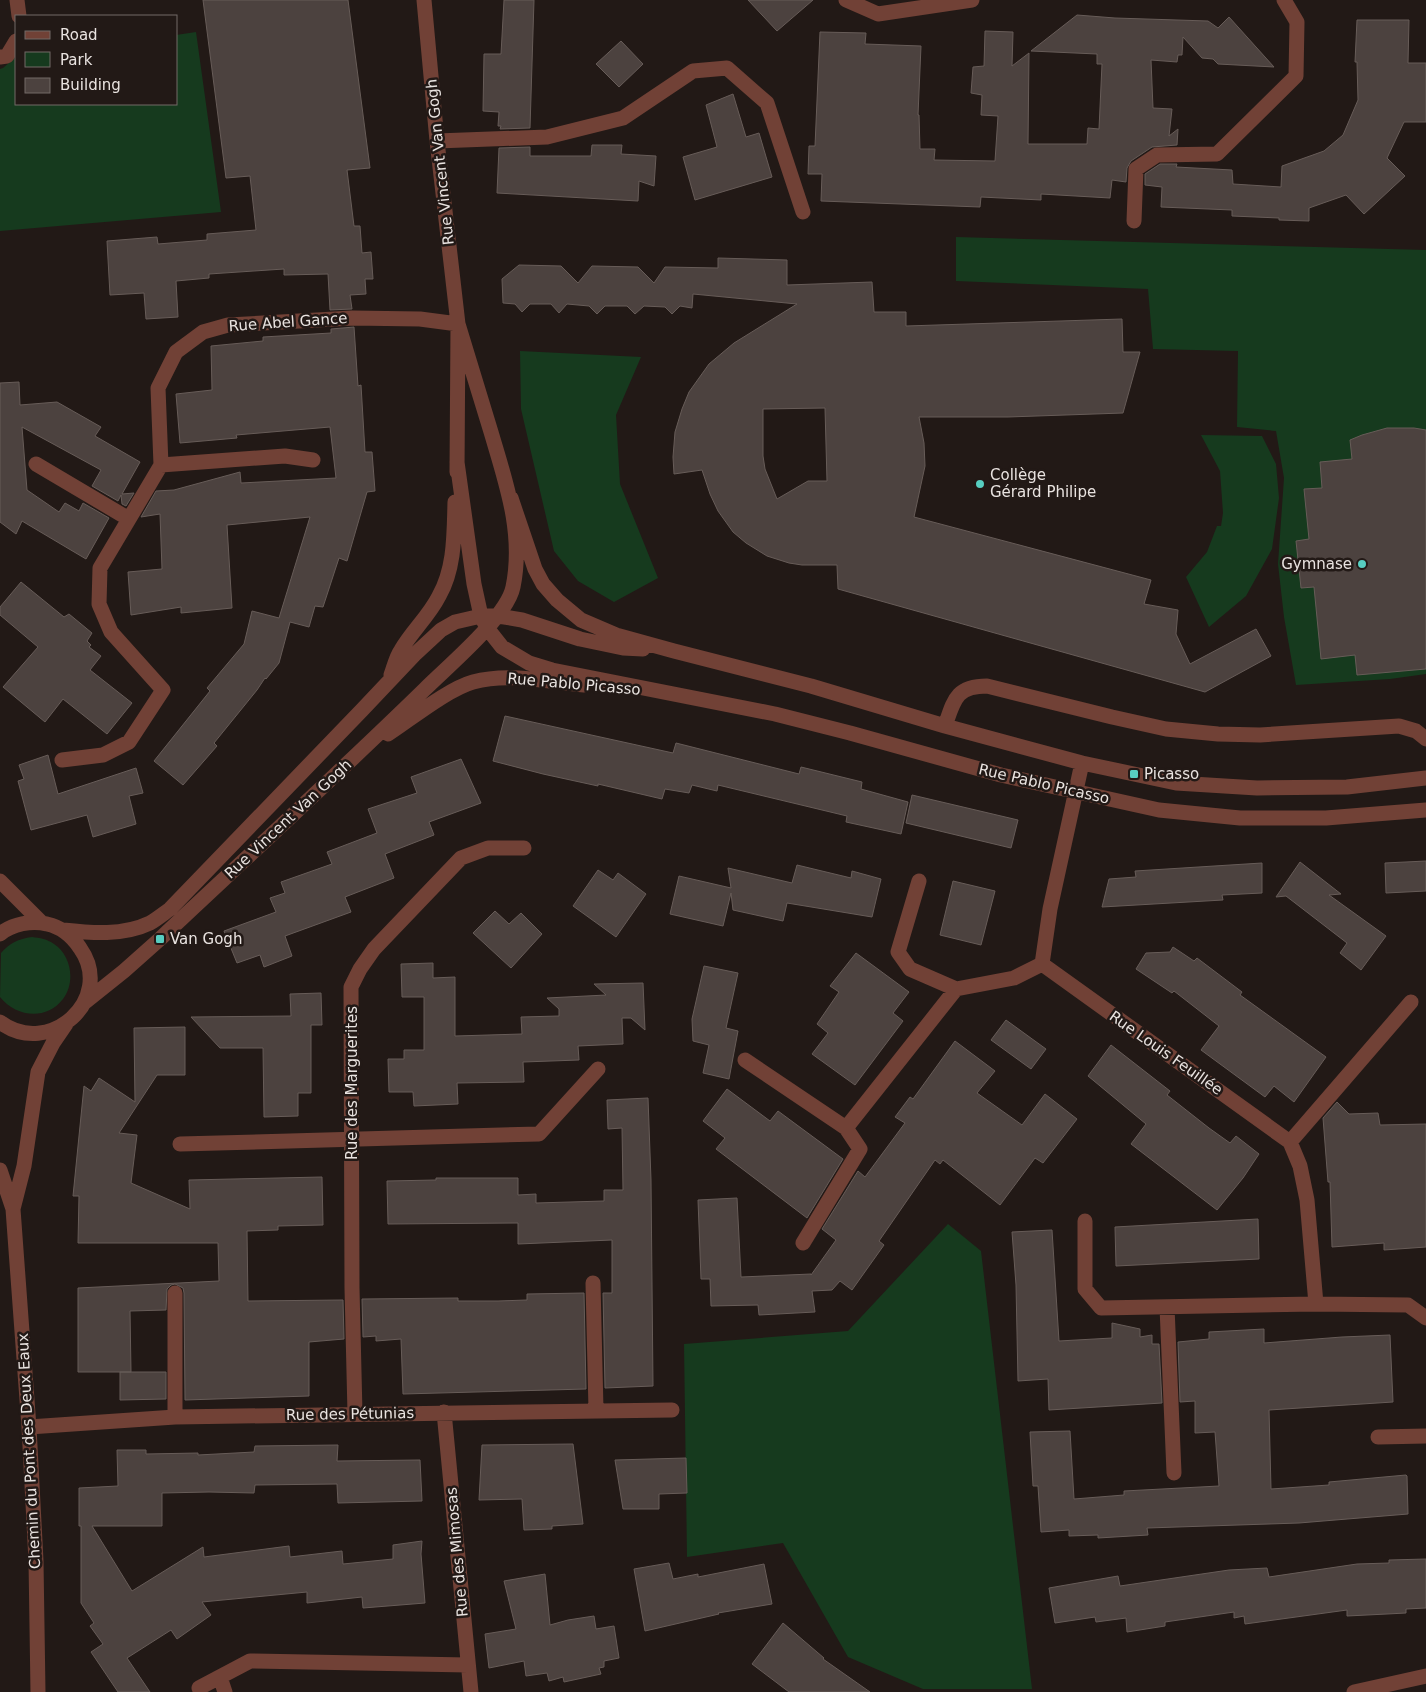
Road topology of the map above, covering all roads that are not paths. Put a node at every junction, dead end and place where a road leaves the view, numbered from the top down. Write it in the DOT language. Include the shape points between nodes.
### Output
graph roads {
  1 [pos="17,0"];
  2 [pos="424,0"];
  3 [pos="846,0"];
  4 [pos="1284,0"];
  5 [pos="965,1"];
  6 [pos="19,15"];
  7 [pos="15,43"];
  8 [pos="0,57"];
  9 [pos="437,142"];
  10 [pos="803,212"];
  11 [pos="1134,221"];
  12 [pos="458,324"];
  13 [pos="313,460"];
  14 [pos="457,462"];
  15 [pos="36,464"];
  16 [pos="161,465"];
  17 [pos="511,498"];
  18 [pos="129,519"];
  19 [pos="498,616"];
  20 [pos="484,622"];
  21 [pos="674,651"];
  22 [pos="386,685"];
  23 [pos="669,693"];
  24 [pos="944,726"];
  25 [pos="1426,740"];
  26 [pos="352,759"];
  27 [pos="62,760"];
  28 [pos="1082,763"];
  29 [pos="1426,778"];
  30 [pos="1074,792"];
  31 [pos="1426,810"];
  32 [pos="524,848"];
  33 [pos="0,881"];
  34 [pos="919,882"];
  35 [pos="41,922"];
  36 [pos="63,930"];
  37 [pos="0,934"];
  38 [pos="1042,964"];
  39 [pos="956,989"];
  40 [pos="1412,1002"];
  41 [pos="84,1003"];
  42 [pos="0,1022"];
  43 [pos="67,1023"];
  44 [pos="745,1060"];
  45 [pos="598,1069"];
  46 [pos="846,1128"];
  47 [pos="352,1139"];
  48 [pos="1290,1142"];
  49 [pos="180,1144"];
  50 [pos="0,1170"];
  51 [pos="13,1209"];
  52 [pos="1085,1221"];
  53 [pos="803,1243"];
  54 [pos="593,1283"];
  55 [pos="176,1294"];
  56 [pos="1316,1304"];
  57 [pos="1167,1307"];
  58 [pos="1426,1318"];
  59 [pos="596,1410"];
  60 [pos="672,1410"];
  61 [pos="444,1412"];
  62 [pos="355,1414"];
  63 [pos="175,1418"];
  64 [pos="29,1427"];
  65 [pos="1426,1436"];
  66 [pos="1378,1438"];
  67 [pos="1174,1473"];
  68 [pos="468,1665"];
  69 [pos="1426,1676"];
  70 [pos="220,1677"];
  71 [pos="199,1688"];
  72 [pos="38,1692"];
  73 [pos="225,1692"];
  74 [pos="470,1692"];
  75 [pos="1354,1692"];
  1 -- 6 [label="street"];
  2 -- 9 [label="street, Rue Vincent Van Gogh"];
  3 -- 5 [label="street" via="878,14"];
  4 -- 11 [label="street" via="1297,22 1296,76 1217,154 1157,155 1136,169"];
  7 -- 8 [label="street" via="7,56"];
  9 -- 10 [label="street" via="557,135 623,118 693,71 727,68 767,103"];
  9 -- 12 [label="street, Rue Vincent Van Gogh"];
  12 -- 14 [label="street, Rue Vincent Van Gogh"];
  12 -- 16 [label="street, Rue Abel Gance" via="420,319 352,318 228,325 203,332 176,352 158,388"];
  12 -- 17 [label="street, Rue Vincent Van Gogh"];
  13 -- 16 [label="street" via="285,456"];
  14 -- 20 [label="street, Rue Vincent Van Gogh" via="474,584"];
  14 -- 22 [label="street, Rue Vincent Van Gogh" via="450,569 439,597 400,650"];
  15 -- 18 [label="street"];
  16 -- 18 [label="street"];
  17 -- 19 [label="street, Rue Vincent Van Gogh" via="516,556 513,587"];
  17 -- 21 [label="street, Rue Pablo Picasso" via="535,569 557,600 581,620 616,635"];
  18 -- 27 [label="street" via="100,568 99,604 111,632 163,690 129,742 103,755"];
  19 -- 20 [label="street, Rue Vincent Van Gogh"];
  19 -- 21 [label="street, Rue Pablo Picasso" via="623,648"];
  20 -- 22 [label="street, Rue Vincent Van Gogh" via="455,622 441,630"];
  20 -- 23 [label="street, Rue Pablo Picasso" via="502,647 529,663"];
  20 -- 26 [label="street, Rue Vincent Van Gogh"];
  21 -- 24 [label="street, Rue Pablo Picasso" via="811,686"];
  22 -- 36 [label="street, Rue Vincent Van Gogh" via="170,909 132,930 90,933"];
  23 -- 26 [label="street, Rue Pablo Picasso" via="515,678 472,682 455,689"];
  23 -- 30 [label="street, Rue Pablo Picasso" via="775,714"];
  24 -- 25 [label="street" via="956,696 974,686 987,686 1166,729 1260,735 1399,726 1416,731"];
  24 -- 28 [label="street, Rue Pablo Picasso"];
  26 -- 41 [label="street, Rue Vincent Van Gogh" via="160,939"];
  28 -- 29 [label="street, Rue Pablo Picasso" via="1176,782 1257,788 1347,787"];
  28 -- 30 [label="street"];
  30 -- 31 [label="street, Rue Pablo Picasso" via="1159,810 1240,818 1326,818"];
  30 -- 38 [label="street"];
  32 -- 47 [label="street, Rue des Marguerites" via="488,848 461,858 374,949 360,969 351,987"];
  33 -- 35 [label="street"];
  34 -- 39 [label="street" via="898,952 910,969"];
  35 -- 36 [label="street"];
  35 -- 37 [label="street" via="22,924"];
  36 -- 41 [label="street" via="85,954 90,971"];
  38 -- 39 [label="street" via="1014,978"];
  38 -- 48 [label="street, Rue Louis Feuillée"];
  39 -- 46 [label="street"];
  40 -- 48 [label="street"];
  41 -- 43 [label="street, Rue Vincent Van Gogh"];
  42 -- 43 [label="street" via="27,1034 48,1032"];
  43 -- 51 [label="street, Chemin du Pont des Deux Eaux" via="38,1072 24,1166"];
  44 -- 46 [label="street"];
  45 -- 47 [label="street" via="539,1134"];
  46 -- 53 [label="street" via="860,1150"];
  47 -- 49 [label="street"];
  47 -- 62 [label="street, Rue des Marguerites"];
  48 -- 56 [label="street" via="1300,1166 1307,1200"];
  50 -- 51 [label="street, Chemin du Pont des Deux Eaux"];
  51 -- 64 [label="street, Chemin du Pont des Deux Eaux"];
  52 -- 57 [label="street" via="1085,1289 1101,1308"];
  54 -- 59 [label="street"];
  55 -- 63 [label="street"];
  56 -- 57 [label="street"];
  56 -- 58 [label="street" via="1408,1305"];
  57 -- 67 [label="street"];
  59 -- 60 [label="street, Rue des Pétunias"];
  59 -- 61 [label="street, Rue des Pétunias"];
  61 -- 62 [label="street, Rue des Pétunias"];
  61 -- 68 [label="street, Rue des Mimosas"];
  62 -- 63 [label="street, Rue des Pétunias"];
  63 -- 64 [label="street, Rue des Pétunias"];
  64 -- 72 [label="street, Chemin du Pont des Deux Eaux"];
  65 -- 66 [label="street"];
  68 -- 70 [label="street" via="250,1661"];
  68 -- 74 [label="street, Rue des Mimosas"];
  69 -- 75 [label="street"];
  70 -- 71 [label="street"];
  70 -- 73 [label="street"];
}
